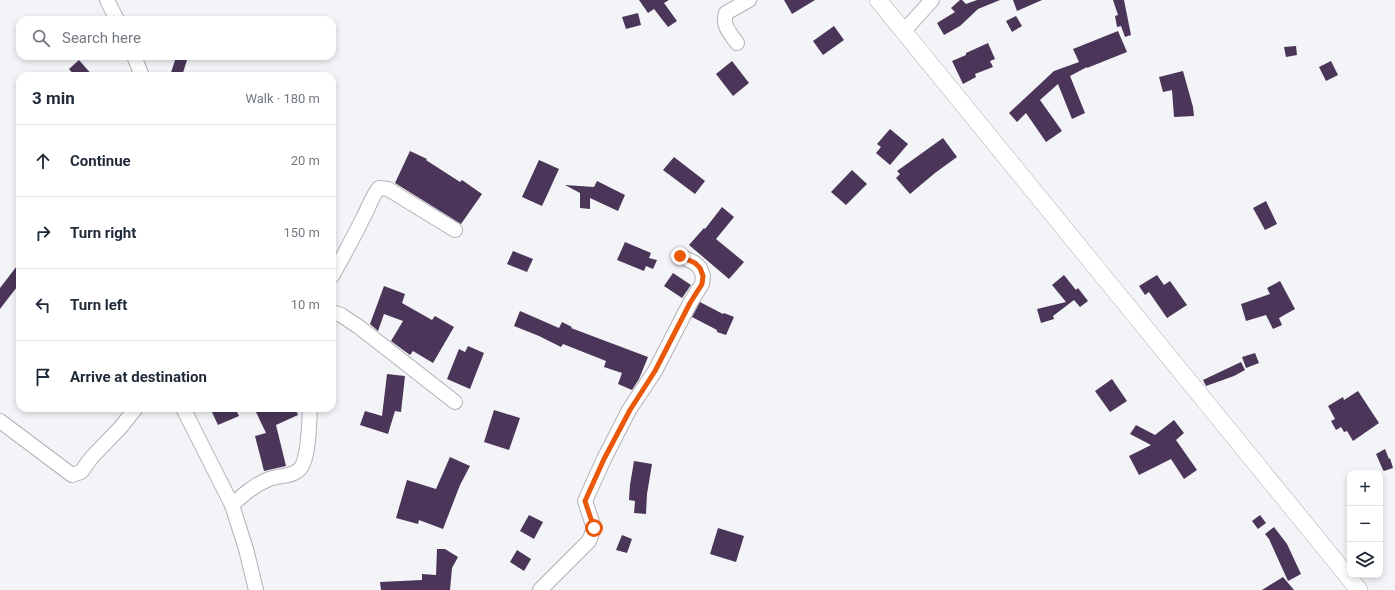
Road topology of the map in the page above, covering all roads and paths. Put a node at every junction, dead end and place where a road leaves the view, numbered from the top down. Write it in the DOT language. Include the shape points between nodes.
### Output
graph roads {
  1 [pos="108,0"];
  2 [pos="749,0"];
  3 [pos="878,0"];
  4 [pos="932,0"];
  5 [pos="115,16"];
  6 [pos="904,31"];
  7 [pos="737,43"];
  8 [pos="136,60"];
  9 [pos="140,72"];
  10 [pos="455,230"];
  11 [pos="680,256"];
  12 [pos="336,268"];
  13 [pos="336,313"];
  14 [pos="455,402"];
  15 [pos="133,412"];
  16 [pos="185,412"];
  17 [pos="310,412"];
  18 [pos="0,421"];
  19 [pos="232,506"];
  20 [pos="256,590"];
  21 [pos="540,590"];
  22 [pos="1359,590"];
  1 -- 5 [label="street"];
  2 -- 7 [label="street" via="726,13 724,20 726,28"];
  3 -- 6 [label="street"];
  4 -- 6 [label="street"];
  6 -- 22 [label="street"];
  8 -- 9 [label="street"];
  10 -- 12 [label="street" via="388,189 379,188"];
  11 -- 21 [label="street" via="700,268 702,284 655,371 630,410 585,501 594,528 589,541"];
  13 -- 14 [label="street" via="359,327"];
  15 -- 18 [label="street" via="81,472 72,475"];
  16 -- 19 [label="street"];
  17 -- 19 [label="street" via="306,454 301,467 291,474 270,479 253,488"];
  19 -- 20 [label="street"];
}
